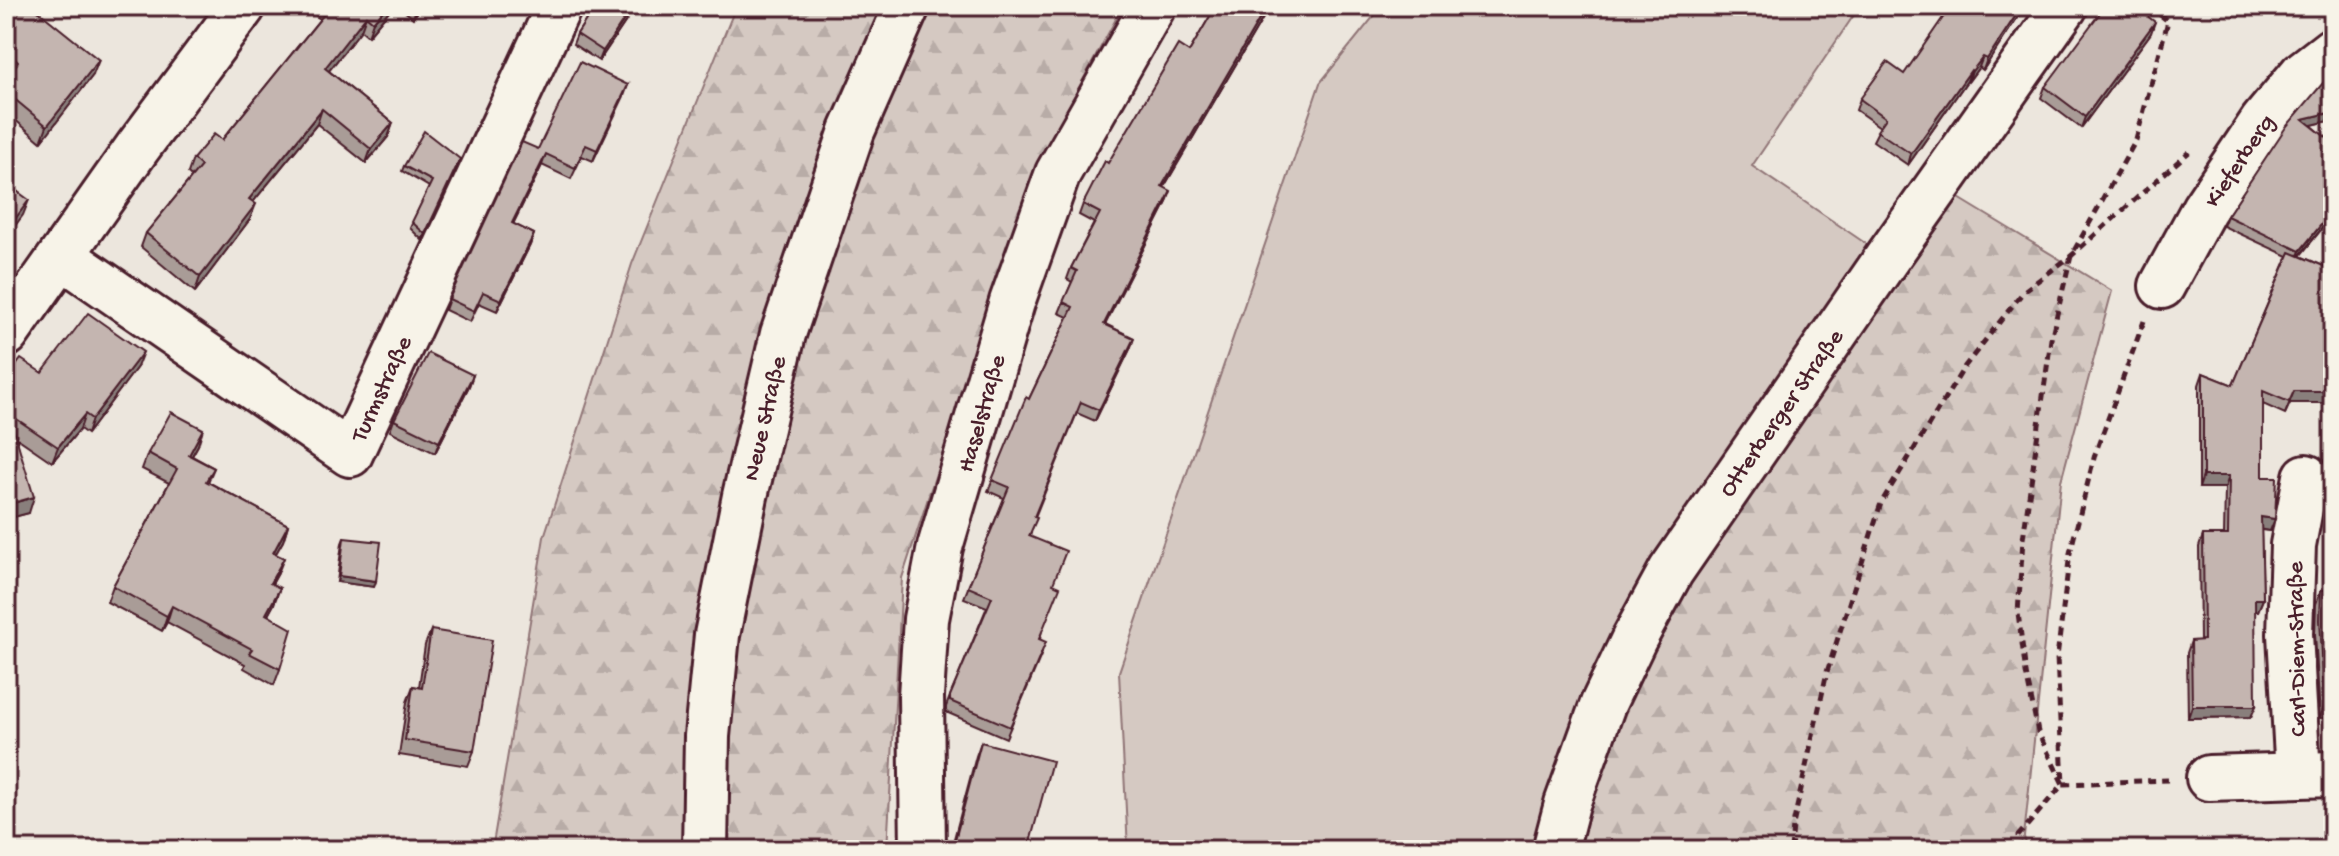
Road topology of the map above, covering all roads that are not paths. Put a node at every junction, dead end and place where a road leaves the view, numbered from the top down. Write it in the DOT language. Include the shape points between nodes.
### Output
graph roads {
  1 [pos="243,6"];
  2 [pos="559,6"];
  3 [pos="907,6"];
  4 [pos="1153,6"];
  5 [pos="2065,6"];
  6 [pos="2333,50"];
  7 [pos="62,256"];
  8 [pos="2162,286"];
  9 [pos="6,334"];
  10 [pos="2306,477"];
  11 [pos="2316,774"];
  12 [pos="2209,778"];
  13 [pos="705,850"];
  14 [pos="923,850"];
  15 [pos="1555,850"];
  1 -- 7 [label="street"];
  2 -- 7 [label="street, Turmstraße" via="350,454"];
  3 -- 13 [label="street, Neue Straße" via="852,131 779,349 717,635 707,736"];
  4 -- 14 [label="street, Haselstraße" via="1058,173 1012,302 940,547 926,619 921,696"];
  5 -- 15 [label="street, Otterberger Straße" via="1671,571 1603,704"];
  6 -- 8 [label="street, Kieferberg" via="2302,74 2263,121 2204,209"];
  7 -- 9 [label="street"];
  10 -- 11 [label="street, Carl-Diem-Straße" via="2293,545 2290,634"];
  11 -- 12 [label="street, Carl-Diem-Straße"];
}
